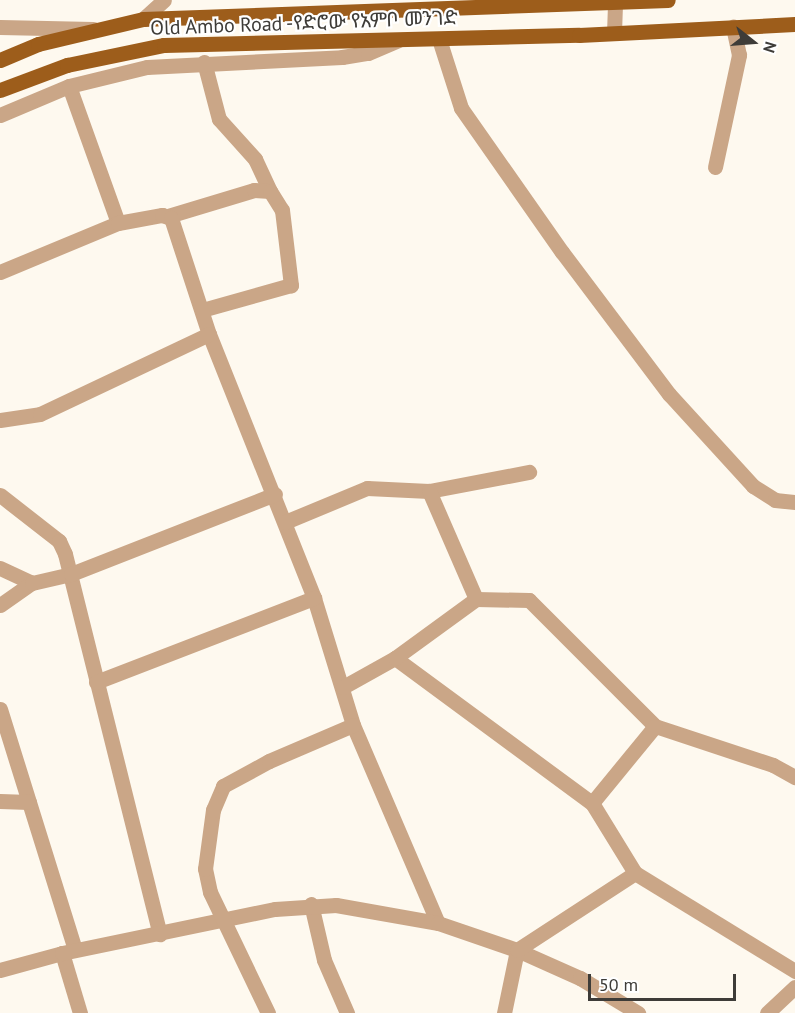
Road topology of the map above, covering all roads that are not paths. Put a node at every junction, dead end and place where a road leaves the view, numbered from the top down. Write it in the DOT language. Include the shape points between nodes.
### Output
graph roads {
  1 [pos="164,0"];
  2 [pos="668,0"];
  3 [pos="615,1"];
  4 [pos="143,18"];
  5 [pos="795,24"];
  6 [pos="0,27"];
  7 [pos="733,27"];
  8 [pos="96,29"];
  9 [pos="614,33"];
  10 [pos="439,39"];
  11 [pos="398,40"];
  12 [pos="0,60"];
  13 [pos="204,62"];
  14 [pos="69,86"];
  15 [pos="0,90"];
  16 [pos="0,115"];
  17 [pos="715,167"];
  18 [pos="270,191"];
  19 [pos="168,216"];
  20 [pos="118,223"];
  21 [pos="0,272"];
  22 [pos="202,310"];
  23 [pos="209,334"];
  24 [pos="0,420"];
  25 [pos="529,472"];
  26 [pos="429,491"];
  27 [pos="274,494"];
  28 [pos="0,495"];
  29 [pos="795,502"];
  30 [pos="285,522"];
  31 [pos="0,568"];
  32 [pos="71,574"];
  33 [pos="32,583"];
  34 [pos="314,598"];
  35 [pos="476,599"];
  36 [pos="0,604"];
  37 [pos="395,658"];
  38 [pos="96,682"];
  39 [pos="343,687"];
  40 [pos="0,709"];
  41 [pos="353,725"];
  42 [pos="655,726"];
  43 [pos="795,777"];
  44 [pos="0,801"];
  45 [pos="29,802"];
  46 [pos="592,803"];
  47 [pos="635,873"];
  48 [pos="311,904"];
  49 [pos="224,921"];
  50 [pos="438,923"];
  51 [pos="160,934"];
  52 [pos="517,950"];
  53 [pos="69,951"];
  54 [pos="0,970"];
  55 [pos="795,971"];
  56 [pos="795,987"];
  57 [pos="80,1013"];
  58 [pos="267,1013"];
  59 [pos="347,1013"];
  60 [pos="504,1013"];
  61 [pos="638,1013"];
  62 [pos="767,1013"];
  1 -- 4 [label="street"];
  2 -- 3 [label="main road, Old Ambo Road -የድሮው የአምቦ መንገድ"];
  3 -- 4 [label="main road, Old Ambo Road -የድሮው የአምቦ መንገድ"];
  3 -- 9 [label="street"];
  4 -- 8 [label="main road, Old Ambo Road -የድሮው የአምቦ መንገድ"];
  5 -- 7 [label="main road, Old Ambo Road -የድሮው የአምቦ መንገድ"];
  6 -- 8 [label="street"];
  7 -- 9 [label="main road, Old Ambo Road -የድሮው የአምቦ መንገድ"];
  7 -- 17 [label="street" via="739,55"];
  8 -- 12 [label="main road, Old Ambo Road -የድሮው የአምቦ መንገድ"];
  9 -- 10 [label="main road, Old Ambo Road -የድሮው የአምቦ መንገድ"];
  10 -- 11 [label="main road, Old Ambo Road -የድሮው የአምቦ መንገድ"];
  10 -- 29 [label="street" via="461,108 562,252 669,394 753,486 776,500"];
  11 -- 13 [label="street" via="368,53 342,57"];
  11 -- 15 [label="main road, Old Ambo Road -የድሮው የአምቦ መንገድ" via="164,45 67,65"];
  13 -- 14 [label="street" via="147,67"];
  13 -- 18 [label="street" via="219,119 255,159"];
  14 -- 16 [label="street"];
  14 -- 20 [label="street"];
  18 -- 19 [label="street" via="254,190"];
  18 -- 22 [label="street" via="282,210 291,285"];
  19 -- 20 [label="street"];
  19 -- 22 [label="street"];
  20 -- 21 [label="street"];
  22 -- 23 [label="street"];
  23 -- 24 [label="street" via="40,414"];
  23 -- 27 [label="street"];
  25 -- 26 [label="street"];
  26 -- 30 [label="street" via="361,490"];
  26 -- 35 [label="street"];
  27 -- 30 [label="street"];
  27 -- 32 [label="street"];
  28 -- 32 [label="street" via="59,540"];
  30 -- 34 [label="street"];
  31 -- 33 [label="street"];
  32 -- 33 [label="street"];
  32 -- 38 [label="street"];
  33 -- 36 [label="street"];
  34 -- 38 [label="street"];
  34 -- 39 [label="street"];
  35 -- 37 [label="street"];
  35 -- 42 [label="street" via="520,597 537,606"];
  37 -- 39 [label="street"];
  37 -- 46 [label="street"];
  38 -- 51 [label="street"];
  39 -- 41 [label="street"];
  40 -- 45 [label="street"];
  41 -- 49 [label="street" via="269,761 223,786 213,810 205,869 210,892"];
  41 -- 50 [label="street"];
  42 -- 43 [label="street" via="773,765"];
  42 -- 46 [label="street"];
  44 -- 45 [label="street"];
  45 -- 53 [label="street"];
  46 -- 47 [label="street"];
  47 -- 52 [label="street"];
  47 -- 55 [label="street"];
  48 -- 49 [label="street"];
  48 -- 50 [label="street"];
  48 -- 59 [label="street" via="327,967"];
  49 -- 51 [label="street"];
  49 -- 58 [label="street"];
  50 -- 52 [label="street"];
  51 -- 53 [label="street"];
  52 -- 60 [label="street"];
  52 -- 61 [label="street" via="580,978"];
  53 -- 54 [label="street"];
  53 -- 57 [label="street"];
  56 -- 62 [label="street"];
}
